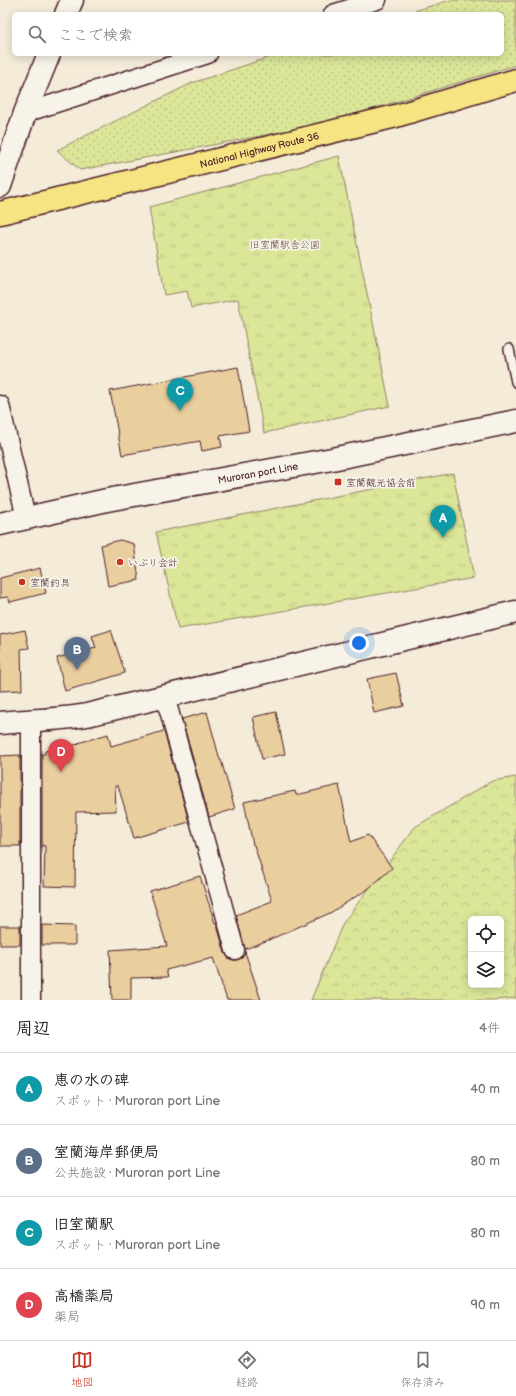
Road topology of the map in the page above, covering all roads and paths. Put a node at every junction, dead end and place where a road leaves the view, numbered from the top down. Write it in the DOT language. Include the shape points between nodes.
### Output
graph roads {
  1 [pos="72,0"];
  2 [pos="377,0"];
  3 [pos="67,12"];
  4 [pos="339,12"];
  5 [pos="49,56"];
  6 [pos="202,56"];
  7 [pos="516,80"];
  8 [pos="25,112"];
  9 [pos="0,186"];
  10 [pos="0,213"];
  11 [pos="509,349"];
  12 [pos="516,382"];
  13 [pos="0,405"];
  14 [pos="516,421"];
  15 [pos="26,518"];
  16 [pos="0,524"];
  17 [pos="516,612"];
  18 [pos="165,696"];
  19 [pos="32,720"];
  20 [pos="0,723"];
  21 [pos="235,950"];
  22 [pos="31,1000"];
  1 -- 3 [label="street"];
  2 -- 4 [label="street"];
  5 -- 8 [label="street"];
  6 -- 8 [label="street"];
  7 -- 10 [label="highway, National Highway Route 36" via="396,116"];
  8 -- 9 [label="street"];
  11 -- 12 [label="lane"];
  13 -- 15 [label="street"];
  14 -- 15 [label="street, Muroran port Line" via="332,459 106,500"];
  15 -- 16 [label="street, Muroran port Line"];
  17 -- 18 [label="street"];
  18 -- 19 [label="street" via="68,719"];
  18 -- 21 [label="street"];
  19 -- 20 [label="street"];
  19 -- 22 [label="street"];
}
